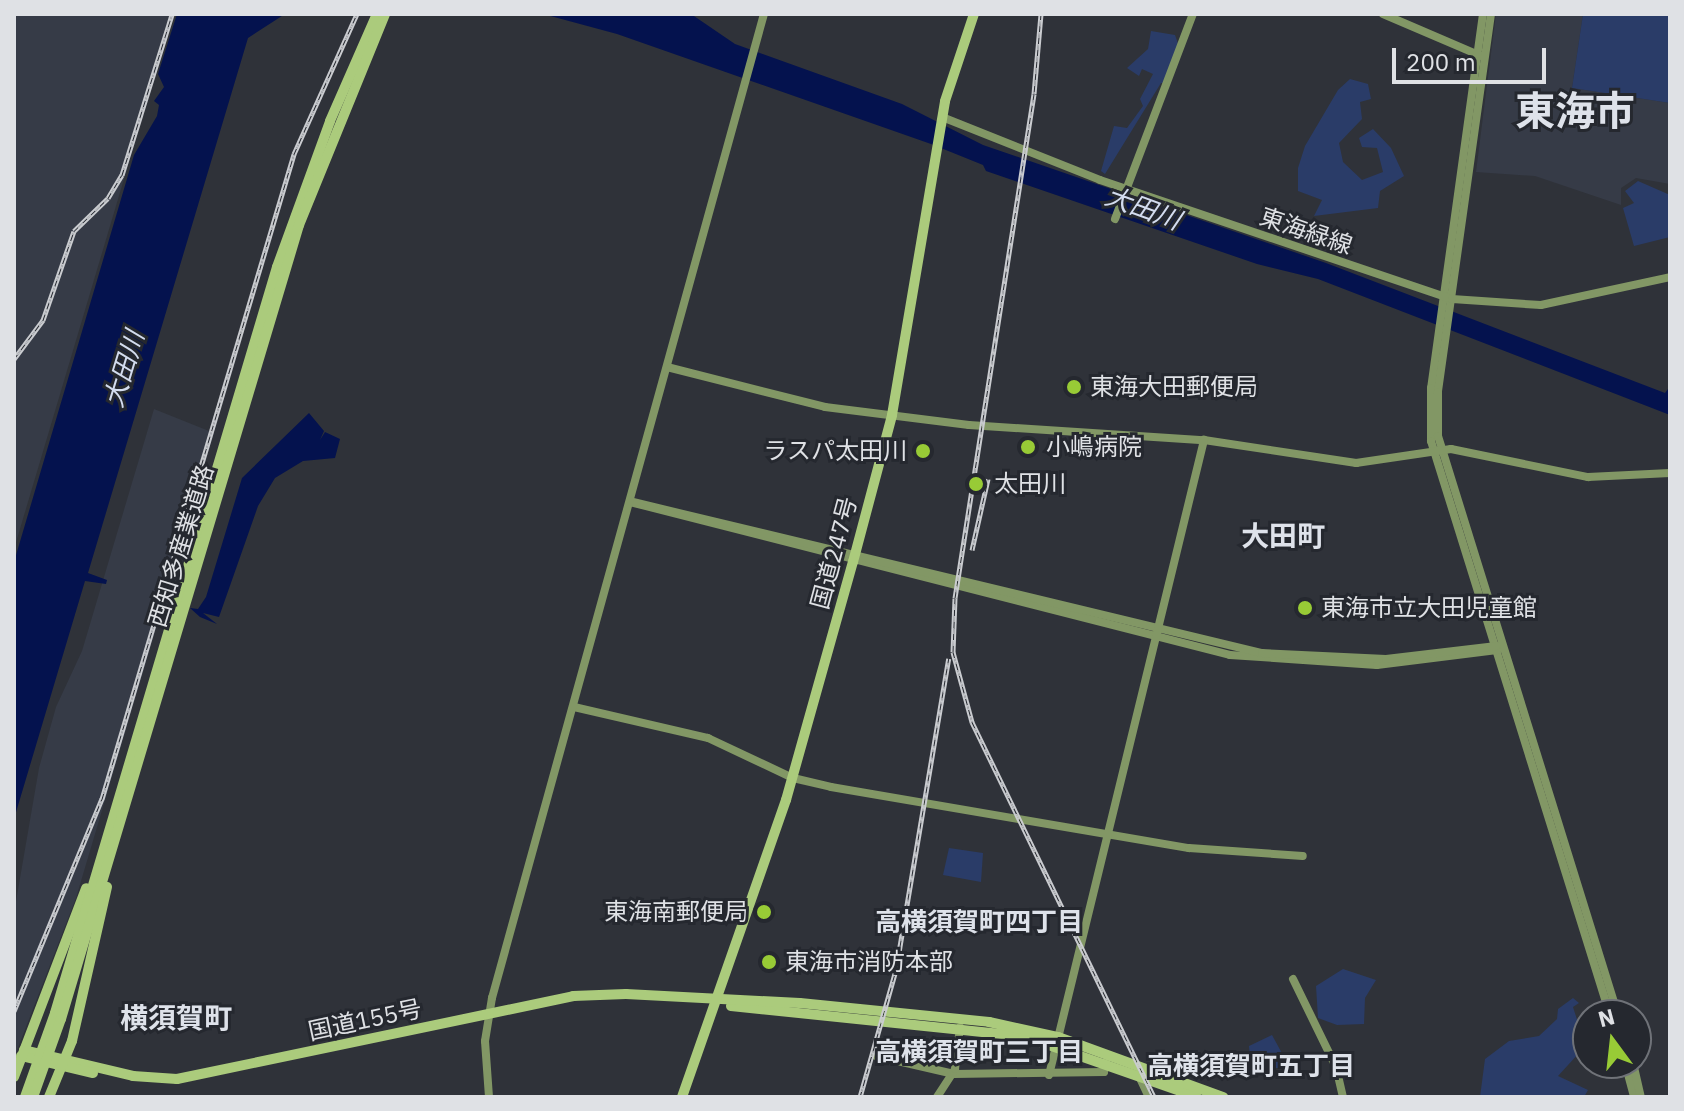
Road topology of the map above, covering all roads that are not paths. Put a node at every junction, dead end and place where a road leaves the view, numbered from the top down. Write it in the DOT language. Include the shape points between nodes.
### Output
graph roads {
  1 [pos="377,14"];
  2 [pos="385,14"];
  3 [pos="764,14"];
  4 [pos="974,14"];
  5 [pos="1193,14"];
  6 [pos="1383,14"];
  7 [pos="1483,14"];
  8 [pos="1491,14"];
  9 [pos="1482,56"];
  10 [pos="942,120"];
  11 [pos="1125,190"];
  12 [pos="1115,216"];
  13 [pos="1670,277"];
  14 [pos="1448,302"];
  15 [pos="667,367"];
  16 [pos="892,415"];
  17 [pos="1204,440"];
  18 [pos="1437,450"];
  19 [pos="1670,473"];
  20 [pos="630,502"];
  21 [pos="854,558"];
  22 [pos="1156,633"];
  23 [pos="1496,648"];
  24 [pos="574,707"];
  25 [pos="793,778"];
  26 [pos="121,805"];
  27 [pos="1106,834"];
  28 [pos="1303,856"];
  29 [pos="1293,979"];
  30 [pos="1605,999"];
  31 [pos="1613,999"];
  32 [pos="716,1002"];
  33 [pos="489,1017"];
  34 [pos="960,1027"];
  35 [pos="1057,1041"];
  36 [pos="39,1056"];
  37 [pos="876,1056"];
  38 [pos="1106,1062"];
  39 [pos="954,1074"];
  40 [pos="1049,1075"];
  41 [pos="1139,1076"];
  42 [pos="14,1077"];
  43 [pos="25,1097"];
  44 [pos="33,1097"];
  45 [pos="49,1097"];
  46 [pos="489,1097"];
  47 [pos="682,1097"];
  48 [pos="937,1097"];
  49 [pos="1149,1097"];
  50 [pos="1197,1097"];
  51 [pos="1223,1097"];
  52 [pos="1343,1097"];
  1 -- 26 [label="highway, 西知多産業道路" via="286,237"];
  2 -- 26 [label="highway, 西知多産業道路" via="299,225"];
  3 -- 15 [label="street"];
  4 -- 10 [label="highway, 国道247号"];
  5 -- 11 [label="street"];
  6 -- 9 [label="street"];
  7 -- 9 [label="street"];
  8 -- 9 [label="street"];
  9 -- 14 [label="street"];
  10 -- 11 [label="street, 東海緑線"];
  10 -- 16 [label="highway, 国道247号"];
  11 -- 12 [label="street"];
  11 -- 14 [label="street, 東海緑線"];
  13 -- 14 [label="street, 東海緑線" via="1541,305"];
  14 -- 18 [label="street" via="1436,407"];
  15 -- 16 [label="street" via="825,407"];
  15 -- 20 [label="street"];
  16 -- 17 [label="street"];
  16 -- 21 [label="highway, 国道247号"];
  17 -- 18 [label="street" via="1356,463"];
  17 -- 22 [label="street"];
  18 -- 19 [label="street" via="1588,477"];
  18 -- 23 [label="street"];
  20 -- 21 [label="street"];
  20 -- 24 [label="street"];
  21 -- 22 [label="street"];
  21 -- 25 [label="highway, 国道247号"];
  22 -- 23 [label="street" via="1262,653 1332,659"];
  22 -- 27 [label="street"];
  23 -- 30 [label="street"];
  23 -- 31 [label="street"];
  24 -- 25 [label="street" via="708,738"];
  24 -- 33 [label="street"];
  25 -- 27 [label="street"];
  25 -- 32 [label="highway, 国道247号"];
  26 -- 36 [label="highway"];
  26 -- 36 [label="highway, 西知多産業道路"];
  26 -- 36 [label="highway" via="112,807"];
  27 -- 28 [label="street" via="1189,848"];
  27 -- 35 [label="street"];
  29 -- 52 [label="street" via="1336,1067"];
  32 -- 33 [label="highway, 国道155号" via="583,1000"];
  32 -- 34 [label="highway, 国道155号"];
  32 -- 35 [label="highway, 国道155号" via="989,1022"];
  32 -- 47 [label="highway"];
  33 -- 36 [label="highway, 国道155号" via="192,1077 133,1076"];
  33 -- 46 [label="street"];
  34 -- 35 [label="highway, 国道155号"];
  34 -- 39 [label="street"];
  35 -- 38 [label="highway, 国道155号"];
  35 -- 40 [label="street"];
  35 -- 51 [label="highway, 国道155号"];
  36 -- 42 [label="highway"];
  36 -- 43 [label="highway, 西知多産業道路"];
  36 -- 44 [label="highway, 西知多産業道路"];
  36 -- 45 [label="highway"];
  37 -- 39 [label="street"];
  38 -- 40 [label="street" via="1104,1072"];
  38 -- 41 [label="highway, 国道155号"];
  39 -- 40 [label="street"];
  39 -- 48 [label="street"];
  41 -- 49 [label="street"];
  41 -- 50 [label="highway, 国道155号"];
}
